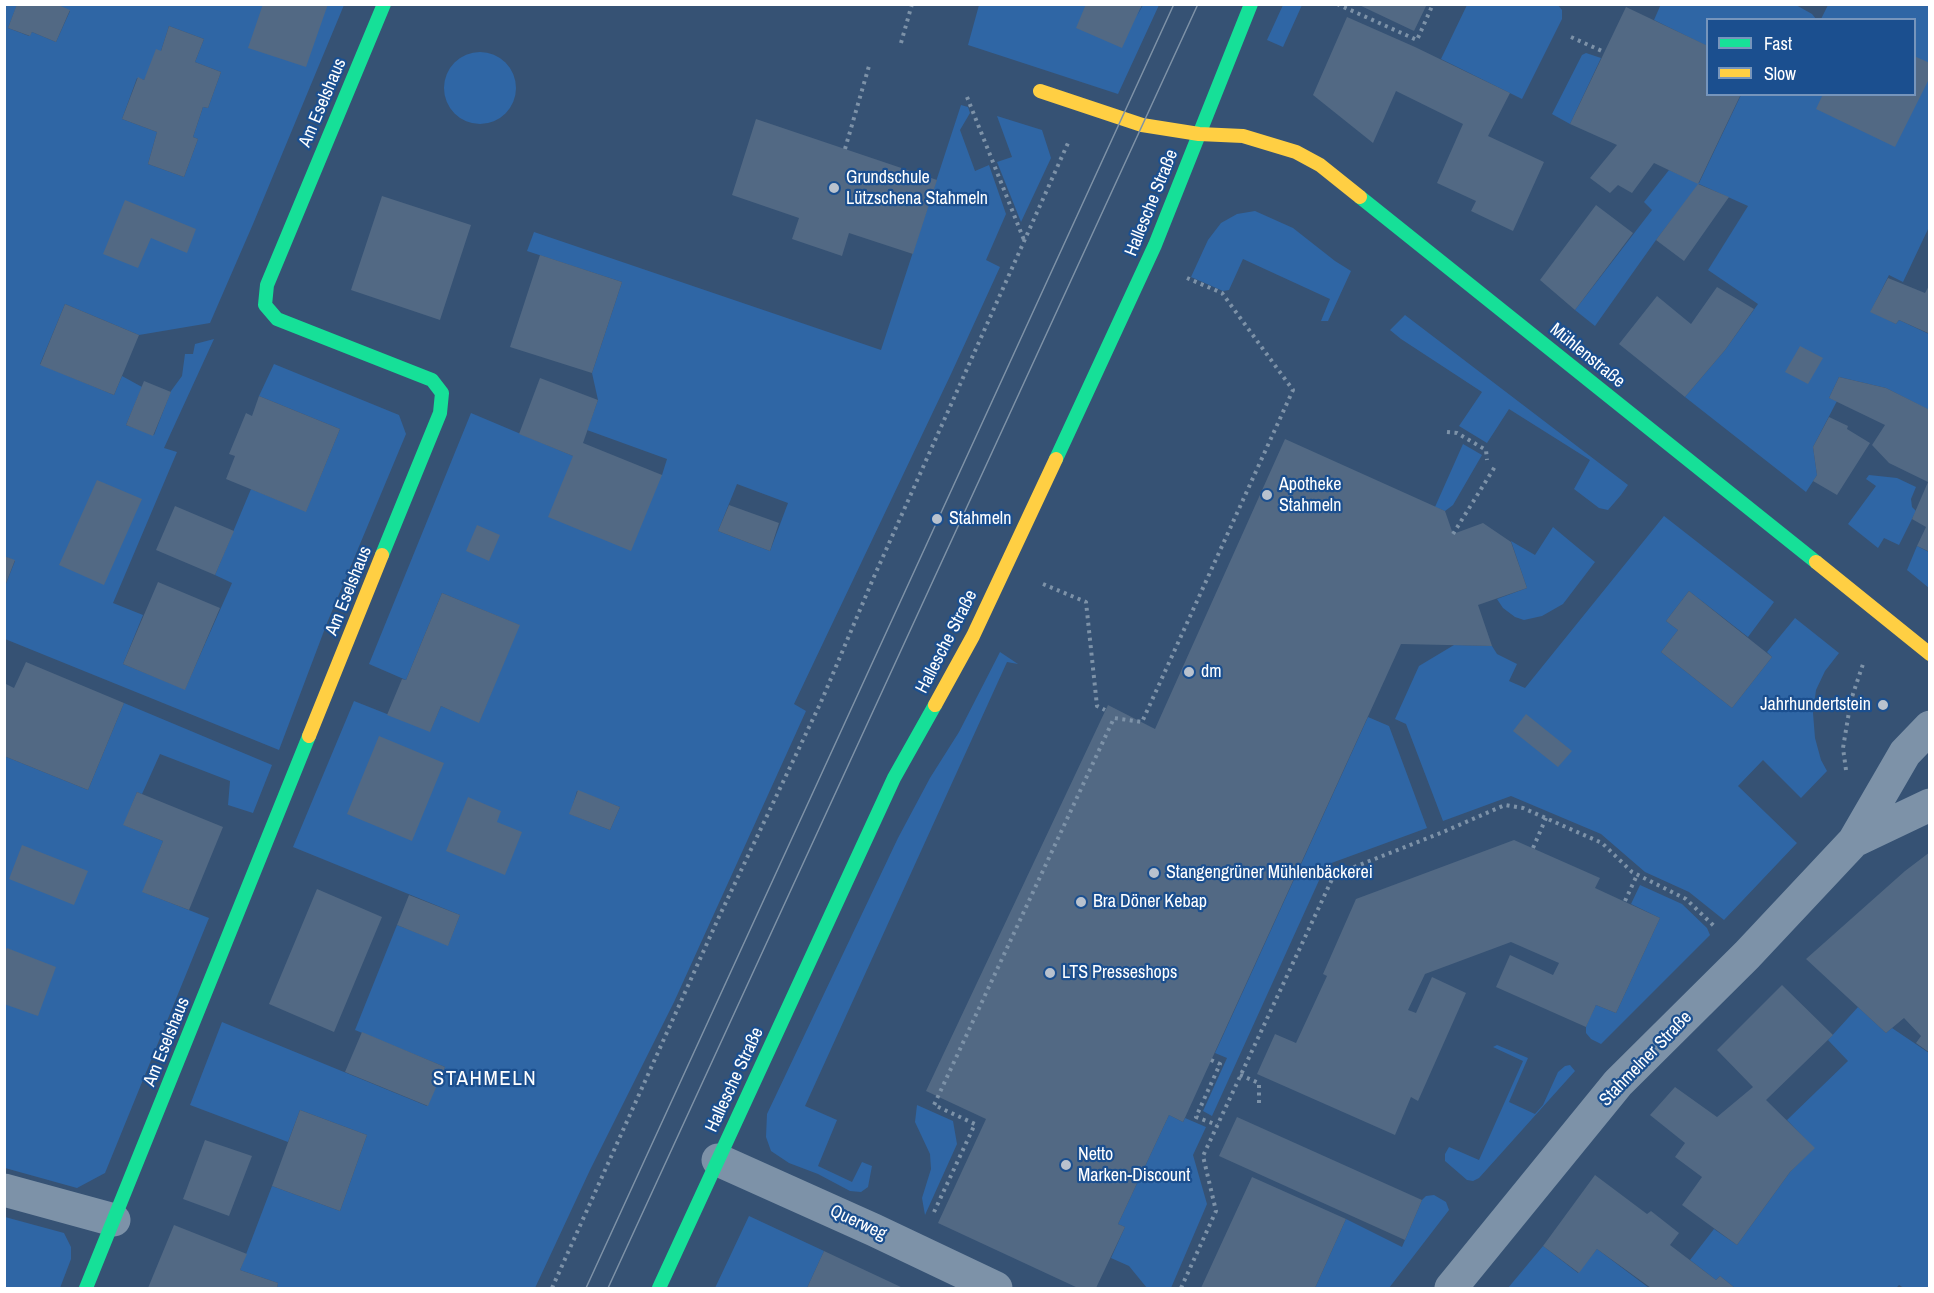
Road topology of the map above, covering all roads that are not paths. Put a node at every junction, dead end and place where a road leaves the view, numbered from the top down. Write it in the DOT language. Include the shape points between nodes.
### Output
graph roads {
  1 [pos="384,4"];
  2 [pos="1251,4"];
  3 [pos="1040,91"];
  4 [pos="1199,134"];
  5 [pos="1929,654"];
  6 [pos="1929,727"];
  7 [pos="1929,805"];
  8 [pos="1854,840"];
  9 [pos="718,1160"];
  10 [pos="4,1190"];
  11 [pos="114,1220"];
  12 [pos="86,1288"];
  13 [pos="659,1288"];
  14 [pos="996,1288"];
  15 [pos="1451,1288"];
  1 -- 11 [label="street, Am Eselshaus" via="267,285 265,304 278,319 432,380 442,393 440,413"];
  2 -- 4 [label="street, Hallesche Straße"];
  3 -- 4 [label="street, Mühlenstraße" via="1142,125"];
  4 -- 5 [label="street, Mühlenstraße" via="1243,136 1296,152 1320,165"];
  4 -- 9 [label="street, Hallesche Straße" via="1151,254 973,636 894,778"];
  6 -- 8 [label="street, Stahmelner Straße" via="1905,753"];
  7 -- 8 [label="street, Stahmelner Straße"];
  8 -- 15 [label="street, Stahmelner Straße" via="1747,955 1618,1083"];
  9 -- 13 [label="street, Hallesche Straße"];
  9 -- 14 [label="street, Querweg"];
  10 -- 11 [label="street"];
  11 -- 12 [label="street, Am Eselshaus"];
}
